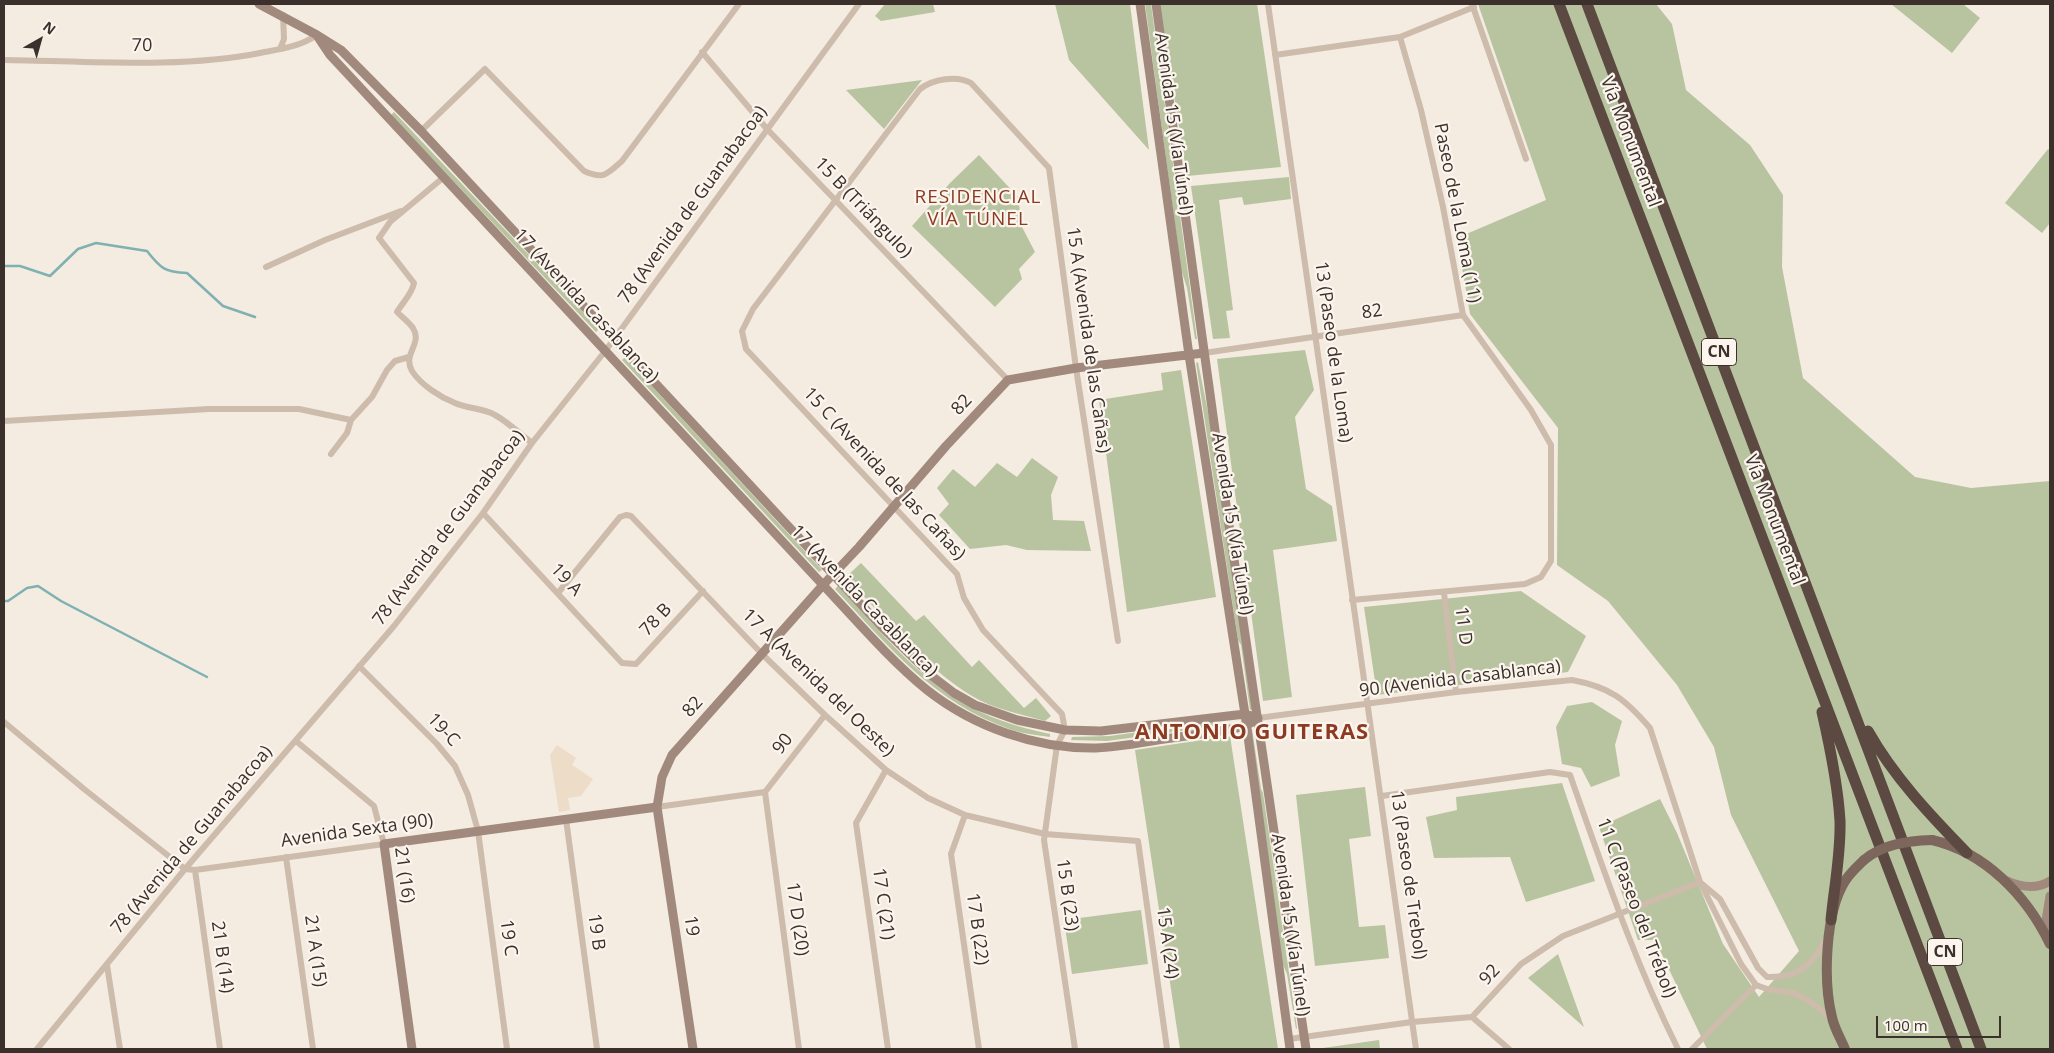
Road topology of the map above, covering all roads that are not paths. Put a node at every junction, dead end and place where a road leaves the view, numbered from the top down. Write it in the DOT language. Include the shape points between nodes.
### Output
graph roads {
  1 [pos="259,4"];
  2 [pos="739,4"];
  3 [pos="859,4"];
  4 [pos="1140,4"];
  5 [pos="1156,4"];
  6 [pos="1268,4"];
  7 [pos="1559,4"];
  8 [pos="1588,4"];
  9 [pos="1473,5"];
  10 [pos="283,15"];
  11 [pos="317,35"];
  12 [pos="1400,37"];
  13 [pos="280,49"];
  14 [pos="702,52"];
  15 [pos="1275,55"];
  16 [pos="4,60"];
  17 [pos="383,93"];
  18 [pos="372,98"];
  19 [pos="767,128"];
  20 [pos="420,131"];
  21 [pos="1526,158"];
  22 [pos="444,177"];
  23 [pos="835,201"];
  24 [pos="405,210"];
  25 [pos="266,267"];
  26 [pos="1462,316"];
  27 [pos="1315,337"];
  28 [pos="614,339"];
  29 [pos="606,350"];
  30 [pos="1204,353"];
  31 [pos="1189,355"];
  32 [pos="409,357"];
  33 [pos="1076,368"];
  34 [pos="1008,380"];
  35 [pos="351,420"];
  36 [pos="4,421"];
  37 [pos="532,443"];
  38 [pos="331,454"];
  39 [pos="893,507"];
  40 [pos="484,513"];
  41 [pos="833,575"];
  42 [pos="822,585"];
  43 [pos="703,591"];
  44 [pos="558,593"];
  45 [pos="1444,593"];
  46 [pos="1352,600"];
  47 [pos="1118,641"];
  48 [pos="762,654"];
  49 [pos="628,665"];
  50 [pos="359,666"];
  51 [pos="1814,673"];
  52 [pos="1456,692"];
  53 [pos="1850,700"];
  54 [pos="1369,705"];
  55 [pos="1245,714"];
  56 [pos="825,715"];
  57 [pos="1258,718"];
  58 [pos="4,722"];
  59 [pos="1246,726"];
  60 [pos="1066,730"];
  61 [pos="296,741"];
  62 [pos="1057,745"];
  63 [pos="886,770"];
  64 [pos="765,792"];
  65 [pos="1382,796"];
  66 [pos="657,807"];
  67 [pos="965,815"];
  68 [pos="566,819"];
  69 [pos="478,831"];
  70 [pos="1045,834"];
  71 [pos="1138,841"];
  72 [pos="384,844"];
  73 [pos="1967,853"];
  74 [pos="286,857"];
  75 [pos="185,869"];
  76 [pos="195,870"];
  77 [pos="2002,878"];
  78 [pos="2050,881"];
  79 [pos="1700,882"];
  80 [pos="2050,896"];
  81 [pos="1620,914"];
  82 [pos="1831,926"];
  83 [pos="2048,940"];
  84 [pos="107,965"];
  85 [pos="1756,985"];
  86 [pos="1472,1017"];
  87 [pos="1832,1019"];
  88 [pos="1412,1022"];
  89 [pos="1304,1038"];
  90 [pos="1289,1039"];
  91 [pos="37,1049"];
  92 [pos="120,1049"];
  93 [pos="220,1049"];
  94 [pos="313,1049"];
  95 [pos="412,1049"];
  96 [pos="507,1049"];
  97 [pos="597,1049"];
  98 [pos="693,1049"];
  99 [pos="800,1049"];
  100 [pos="888,1049"];
  101 [pos="979,1049"];
  102 [pos="1075,1049"];
  103 [pos="1167,1049"];
  104 [pos="1290,1049"];
  105 [pos="1306,1049"];
  106 [pos="1416,1049"];
  107 [pos="1508,1049"];
  108 [pos="1678,1049"];
  109 [pos="1692,1049"];
  110 [pos="1846,1049"];
  111 [pos="1958,1049"];
  112 [pos="1981,1049"];
  1 -- 10 [label="main road"];
  2 -- 14 [label="street"];
  3 -- 19 [label="street, 78 (Avenida de Guanabacoa)"];
  4 -- 31 [label="main road, Avenida 15 (Vía Túnel)"];
  5 -- 30 [label="main road, Avenida 15 (Vía Túnel)"];
  6 -- 15 [label="street, 13 (Paseo de la Loma)"];
  7 -- 51 [label="highway, Vía Monumental / CN"];
  8 -- 53 [label="highway, Vía Monumental / CN"];
  9 -- 12 [label="street"];
  9 -- 21 [label="street"];
  10 -- 11 [label="main road"];
  10 -- 13 [label="street" via="284,39"];
  11 -- 13 [label="street, 70" via="304,44"];
  11 -- 17 [label="main road, 17 (Avenida Casablanca)" via="341,50"];
  11 -- 18 [label="main road, 17 (Avenida Casablanca)" via="330,55"];
  12 -- 15 [label="street"];
  12 -- 26 [label="street, Paseo de la Loma (11)" via="1443,206"];
  13 -- 16 [label="street, 70" via="229,59 187,62"];
  14 -- 19 [label="street, 15 B (Triángulo)"];
  14 -- 20 [label="street" via="622,161 607,175 594,176 584,172 485,69"];
  15 -- 27 [label="street, 13 (Paseo de la Loma)"];
  17 -- 18 [label="main road"];
  17 -- 20 [label="main road, 17 (Avenida Casablanca)"];
  18 -- 22 [label="main road, 17 (Avenida Casablanca)"];
  19 -- 23 [label="street, 15 B (Triángulo)"];
  19 -- 28 [label="street, 78 (Avenida de Guanabacoa)"];
  20 -- 28 [label="main road, 17 (Avenida Casablanca)"];
  22 -- 24 [label="street"];
  22 -- 29 [label="main road, 17 (Avenida Casablanca)"];
  23 -- 33 [label="street, 15 A (Avenida de las Cañas)" via="920,89 928,83 962,78 971,83 1049,168"];
  23 -- 34 [label="street, 15 B (Triángulo)"];
  23 -- 39 [label="street, 15 C (Avenida de las Cañas)" via="753,309 742,331 746,349"];
  24 -- 25 [label="street" via="325,240"];
  24 -- 32 [label="street" via="390,222 379,238 414,283 413,291 397,312 414,329 416,341"];
  26 -- 27 [label="street, 82"];
  26 -- 45 [label="street, Paseo de la Loma (11)" via="1531,410 1550,445 1551,561 1541,577 1525,584"];
  27 -- 30 [label="street, 82"];
  27 -- 46 [label="street, 13 (Paseo de la Loma)"];
  28 -- 29 [label="street, 78 (Avenida de Guanabacoa)"];
  28 -- 41 [label="main road, 17 (Avenida Casablanca)"];
  29 -- 37 [label="street, 78 (Avenida de Guanabacoa)"];
  29 -- 42 [label="main road, 17 (Avenida Casablanca)"];
  30 -- 31 [label="main road, 82"];
  30 -- 57 [label="main road, Avenida 15 (Vía Túnel)"];
  31 -- 33 [label="main road, 82"];
  31 -- 55 [label="main road, Avenida 15 (Vía Túnel)"];
  32 -- 35 [label="street" via="395,361 372,397"];
  32 -- 37 [label="street" via="411,370 421,382 456,404 496,415"];
  33 -- 34 [label="main road, 82"];
  33 -- 47 [label="street, 15 A (Avenida de las Cañas)"];
  34 -- 39 [label="main road, 82"];
  35 -- 36 [label="street" via="299,410 209,409"];
  35 -- 38 [label="street" via="347,433"];
  37 -- 40 [label="street, 78 (Avenida de Guanabacoa)"];
  39 -- 41 [label="main road, 82"];
  39 -- 60 [label="street, 15 C (Avenida de las Cañas)" via="957,574 964,598 983,630 1059,709"];
  40 -- 44 [label="street, 19 A"];
  40 -- 50 [label="street, 78 (Avenida de Guanabacoa)"];
  41 -- 42 [label="main road, 82"];
  41 -- 60 [label="main road, 17 (Avenida Casablanca)" via="906,653 954,693 975,705 1017,720"];
  42 -- 48 [label="main road, 82"];
  42 -- 62 [label="main road, 17 (Avenida Casablanca)" via="927,690 959,712 1003,732"];
  43 -- 44 [label="street, 17 A (Avenida del Oeste)" via="631,516 626,515 620,517"];
  43 -- 48 [label="street, 17 A (Avenida del Oeste)"];
  43 -- 49 [label="street, 78 B" via="636,664"];
  44 -- 49 [label="street, 19 A" via="622,663"];
  45 -- 46 [label="street"];
  45 -- 52 [label="street, 11 D"];
  46 -- 54 [label="street, 13 (Paseo de la Loma)"];
  48 -- 56 [label="street, 17 A (Avenida del Oeste)"];
  48 -- 66 [label="main road, 82" via="672,755 662,777"];
  50 -- 61 [label="street, 78 (Avenida de Guanabacoa)"];
  50 -- 69 [label="street, 19-C" via="456,766"];
  51 -- 82 [label="highway" via="1840,822"];
  51 -- 111 [label="highway, Vía Monumental / CN"];
  52 -- 54 [label="street, 90 (Avenida Casablanca)"];
  52 -- 79 [label="street, 90 (Avenida Casablanca)" via="1572,680 1618,695 1650,728"];
  53 -- 73 [label="highway" via="1878,748 1925,810"];
  53 -- 112 [label="highway, Vía Monumental / CN"];
  54 -- 57 [label="street, 90 (Avenida Casablanca)"];
  54 -- 65 [label="street, 13 (Paseo de Trebol)"];
  55 -- 57 [label="main road, 17 (Avenida Casablanca)"];
  55 -- 59 [label="main road, Avenida 15 (Vía Túnel)"];
  55 -- 60 [label="main road, 17 (Avenida Casablanca)" via="1120,730"];
  56 -- 63 [label="street, 17 A (Avenida del Oeste)"];
  56 -- 64 [label="street, 90"];
  57 -- 59 [label="main road, 17 (Avenida Casablanca)"];
  57 -- 89 [label="main road, Avenida 15 (Vía Túnel)"];
  58 -- 75 [label="street"];
  59 -- 62 [label="main road, 17 (Avenida Casablanca)" via="1095,748"];
  59 -- 90 [label="main road, Avenida 15 (Vía Túnel)"];
  60 -- 62 [label="street"];
  61 -- 72 [label="street, 21 (16)" via="374,806"];
  61 -- 75 [label="street, 78 (Avenida de Guanabacoa)"];
  62 -- 70 [label="street, 15 B (23)"];
  63 -- 67 [label="street, 17 A (Avenida del Oeste)" via="928,798"];
  63 -- 100 [label="street, 17 C (21)" via="856,823"];
  64 -- 66 [label="street, Avenida Sexta (90)"];
  64 -- 99 [label="street, 17 D (20)"];
  65 -- 81 [label="street, 11 C (Paseo del Trébol)" via="1550,772 1570,775"];
  65 -- 88 [label="street, 13 (Paseo de Trebol)"];
  66 -- 68 [label="main road, Avenida Sexta (90)"];
  66 -- 98 [label="main road, 19"];
  67 -- 70 [label="street, 17 A (Avenida del Oeste)"];
  67 -- 101 [label="street, 17 B (22)" via="951,854"];
  68 -- 69 [label="main road, Avenida Sexta (90)"];
  68 -- 97 [label="street, 19 B"];
  69 -- 72 [label="main road, Avenida Sexta (90)"];
  69 -- 96 [label="street, 19 C"];
  70 -- 71 [label="street, 17 A (Avenida del Oeste)"];
  70 -- 102 [label="street, 15 B (23)"];
  71 -- 103 [label="street, 15 A (24)"];
  72 -- 74 [label="street, Avenida Sexta (90)"];
  72 -- 95 [label="main road, 21 (16)"];
  73 -- 77 [label="main road"];
  73 -- 82 [label="main road, bridge" via="1932,840 1887,846 1864,860 1846,879"];
  74 -- 76 [label="street, Avenida Sexta (90)"];
  74 -- 94 [label="street, 21 A (15)"];
  75 -- 76 [label="street, Avenida Sexta (90)"];
  75 -- 84 [label="street, 78 (Avenida de Guanabacoa)"];
  76 -- 93 [label="street, 21 B (14)"];
  77 -- 78 [label="main road" via="2026,886"];
  77 -- 83 [label="main road" via="2029,909"];
  79 -- 81 [label="street, 92"];
  79 -- 82 [label="street" via="1720,899 1758,968 1767,977 1797,973 1808,965 1819,954"];
  79 -- 85 [label="street" via="1741,964"];
  80 -- 83 [label="main road" via="2046,921"];
  81 -- 86 [label="street, 92" via="1563,936 1521,964"];
  81 -- 108 [label="street, 11 C (Paseo del Trébol)"];
  82 -- 87 [label="main road" via="1826,960"];
  84 -- 91 [label="street, 78 (Avenida de Guanabacoa)"];
  84 -- 92 [label="street"];
  85 -- 87 [label="street" via="1794,993 1812,1002"];
  85 -- 109 [label="street"];
  86 -- 88 [label="street"];
  86 -- 107 [label="street"];
  87 -- 110 [label="main road"];
  88 -- 89 [label="street"];
  88 -- 106 [label="street, 13 (Paseo de Trebol)"];
  89 -- 90 [label="street"];
  89 -- 105 [label="main road, Avenida 15 (Vía Túnel)"];
  90 -- 104 [label="main road, Avenida 15 (Vía Túnel)"];
}
